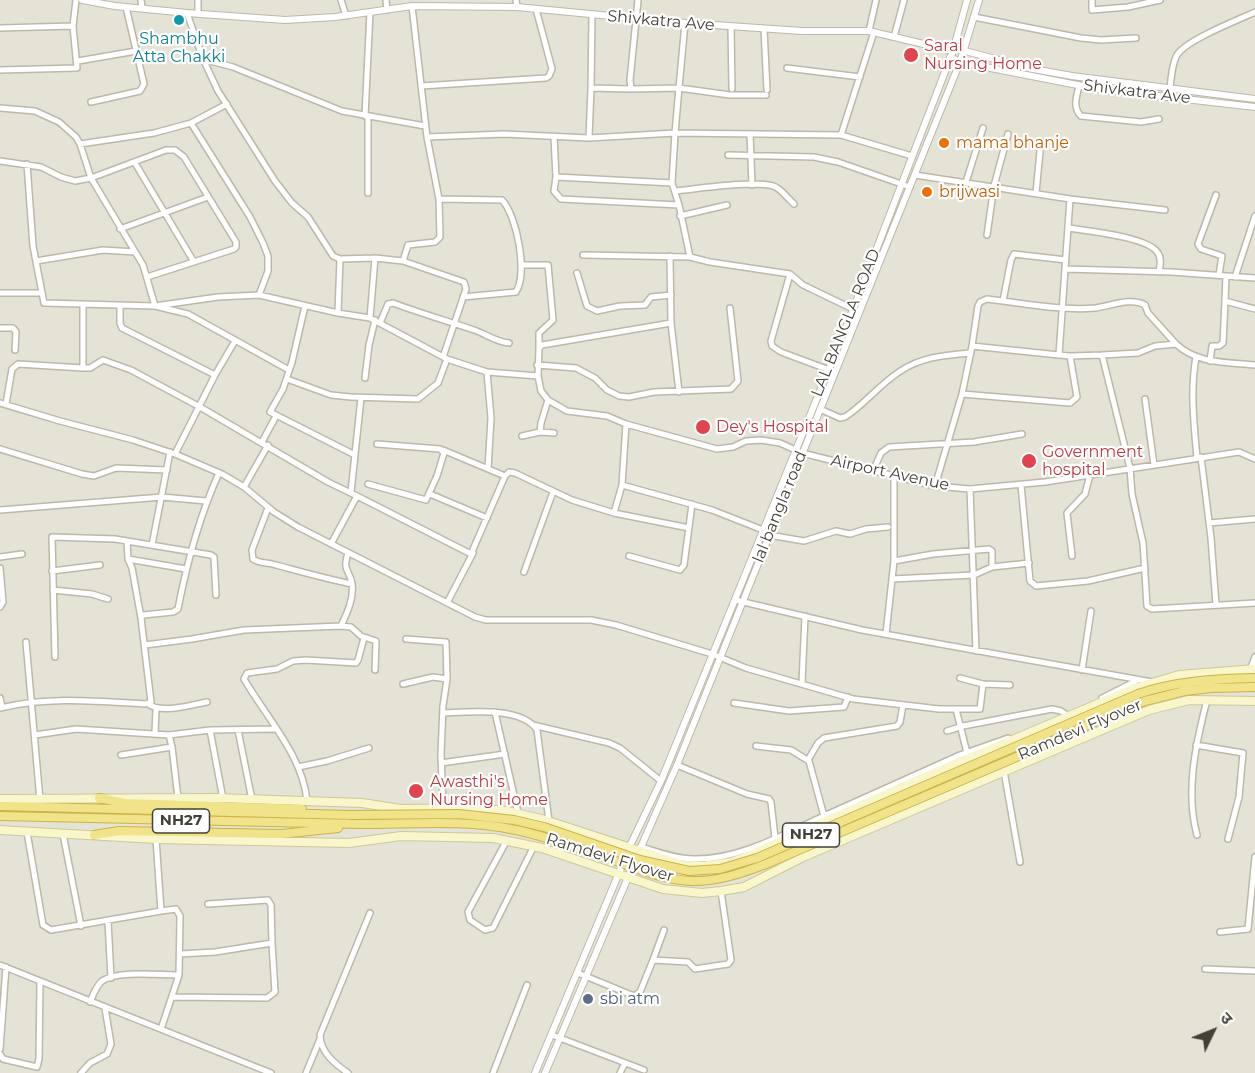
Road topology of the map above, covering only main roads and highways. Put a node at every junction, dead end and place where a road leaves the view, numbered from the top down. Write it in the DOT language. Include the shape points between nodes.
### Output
graph roads {
  1 [pos="1252,670"];
  2 [pos="1255,678"];
  3 [pos="1255,687"];
  4 [pos="1255,701"];
  5 [pos="99,798"];
  6 [pos="0,799"];
  7 [pos="0,807"];
  8 [pos="350,815"];
  9 [pos="0,816"];
  10 [pos="361,825"];
  11 [pos="0,830"];
  12 [pos="93,835"];
  1 -- 5 [label="main road" via="1179,675 1135,688 732,862 703,866 683,865 640,848 518,813 477,808 401,809 362,803"];
  2 -- 8 [label="highway, Ramdevi Flyover / NH27, bridge" via="1209,679 1157,687 757,858 720,869 689,871 659,866 514,820 459,814"];
  3 -- 10 [label="highway, Ramdevi Flyover / NH27, bridge" via="1185,692 1123,709 766,864 727,877 678,879 551,839 488,825"];
  4 -- 12 [label="main road" via="1189,700 1149,710 803,857 744,886 721,891 673,890 534,846 467,836 401,836 349,843"];
  5 -- 6 [label="main road"];
  5 -- 8 [label="highway" via="125,803 291,808"];
  7 -- 8 [label="highway, Ramdevi Flyover / NH27"];
  9 -- 10 [label="highway, Ramdevi Flyover / NH27"];
  10 -- 12 [label="highway" via="280,834 119,831"];
  11 -- 12 [label="main road"];
}
